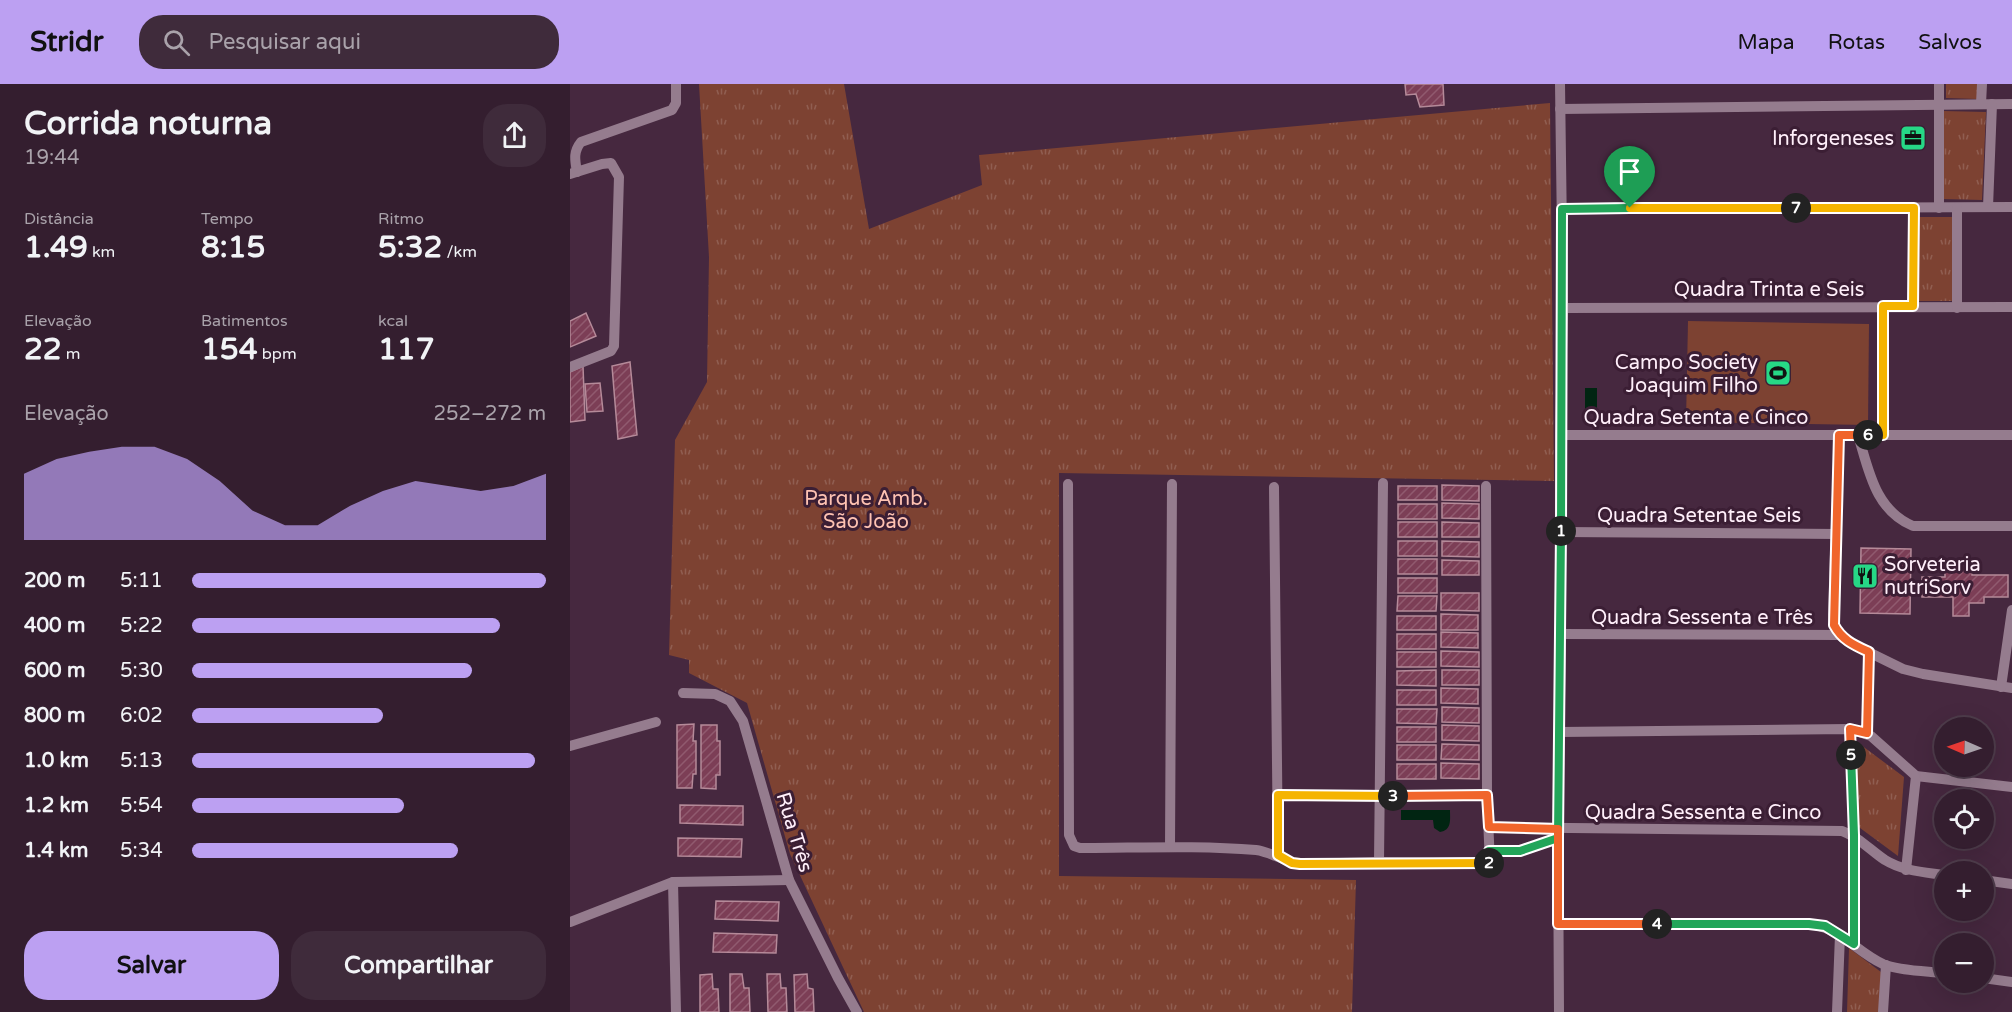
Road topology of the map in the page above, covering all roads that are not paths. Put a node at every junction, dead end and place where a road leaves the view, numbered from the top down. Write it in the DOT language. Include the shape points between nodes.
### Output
graph roads {
  1 [pos="676,84"];
  2 [pos="1560,84"];
  3 [pos="1939,84"];
  4 [pos="1982,84"];
  5 [pos="1939,104"];
  6 [pos="1986,104"];
  7 [pos="2012,104"];
  8 [pos="1560,110"];
  9 [pos="573,173"];
  10 [pos="1988,207"];
  11 [pos="2012,207"];
  12 [pos="1914,208"];
  13 [pos="1939,208"];
  14 [pos="1957,208"];
  15 [pos="1562,209"];
  16 [pos="1883,306"];
  17 [pos="1913,306"];
  18 [pos="2012,307"];
  19 [pos="1563,308"];
  20 [pos="1956,308"];
  21 [pos="570,367"];
  22 [pos="1560,435"];
  23 [pos="1839,435"];
  24 [pos="1858,435"];
  25 [pos="1883,435"];
  26 [pos="2012,435"];
  27 [pos="1383,483"];
  28 [pos="1068,484"];
  29 [pos="1172,484"];
  30 [pos="1486,486"];
  31 [pos="1274,487"];
  32 [pos="2012,526"];
  33 [pos="1561,532"];
  34 [pos="1837,534"];
  35 [pos="2012,610"];
  36 [pos="1561,634"];
  37 [pos="1839,635"];
  38 [pos="1869,652"];
  39 [pos="2007,688"];
  40 [pos="683,693"];
  41 [pos="656,722"];
  42 [pos="1850,729"];
  43 [pos="1560,732"];
  44 [pos="1867,733"];
  45 [pos="570,746"];
  46 [pos="1916,776"];
  47 [pos="2012,787"];
  48 [pos="1278,795"];
  49 [pos="1487,795"];
  50 [pos="1380,796"];
  51 [pos="1489,827"];
  52 [pos="1558,833"];
  53 [pos="1854,835"];
  54 [pos="1170,847"];
  55 [pos="1489,851"];
  56 [pos="1278,855"];
  57 [pos="1379,862"];
  58 [pos="1906,870"];
  59 [pos="1934,874"];
  60 [pos="789,880"];
  61 [pos="673,882"];
  62 [pos="1994,882"];
  63 [pos="2012,884"];
  64 [pos="570,922"];
  65 [pos="1558,924"];
  66 [pos="1840,935"];
  67 [pos="1854,944"];
  68 [pos="1886,965"];
  69 [pos="1934,972"];
  70 [pos="1994,980"];
  71 [pos="2012,982"];
  72 [pos="676,1012"];
  73 [pos="857,1012"];
  74 [pos="1559,1012"];
  75 [pos="1838,1012"];
  76 [pos="1883,1012"];
  1 -- 9 [label="street" via="672,111 581,142 576,148"];
  2 -- 8 [label="street"];
  3 -- 5 [label="street"];
  4 -- 6 [label="street"];
  5 -- 6 [label="street"];
  5 -- 8 [label="street"];
  5 -- 13 [label="street"];
  6 -- 7 [label="street"];
  6 -- 10 [label="street"];
  8 -- 15 [label="street"];
  9 -- 21 [label="street" via="610,163 619,177 614,346 611,351"];
  10 -- 11 [label="street"];
  10 -- 14 [label="street"];
  12 -- 13 [label="street"];
  12 -- 15 [label="street"];
  12 -- 17 [label="street"];
  13 -- 14 [label="street"];
  14 -- 20 [label="street"];
  15 -- 19 [label="street"];
  16 -- 17 [label="street, Quadra Trinta e Seis"];
  16 -- 19 [label="street, Quadra Trinta e Seis"];
  16 -- 25 [label="street"];
  17 -- 20 [label="street, Quadra Trinta e Seis"];
  18 -- 20 [label="street, Quadra Trinta e Seis"];
  19 -- 22 [label="street"];
  22 -- 23 [label="street, Quadra Setenta e Cinco"];
  22 -- 33 [label="street"];
  23 -- 24 [label="street, Quadra Setenta e Cinco"];
  23 -- 34 [label="street"];
  24 -- 25 [label="street, Quadra Setenta e Cinco"];
  24 -- 32 [label="street" via="1873,487 1884,505 1902,521 1913,526"];
  25 -- 26 [label="street, Quadra Setenta e Cinco"];
  27 -- 50 [label="street"];
  28 -- 54 [label="street" via="1069,835 1080,849"];
  29 -- 54 [label="street"];
  30 -- 49 [label="street"];
  31 -- 48 [label="street"];
  33 -- 34 [label="street, Quadra Setentae Seis"];
  33 -- 36 [label="street"];
  34 -- 37 [label="street" via="1833,614"];
  35 -- 39 [label="street"];
  36 -- 37 [label="street, Quadra Sessenta e Três"];
  36 -- 43 [label="street"];
  37 -- 38 [label="street, Quadra Sessenta e Três"];
  38 -- 39 [label="street, Quadra Sessenta e Três" via="1903,669"];
  38 -- 44 [label="street"];
  40 -- 60 [label="street, Rua Três" via="715,694 730,701 743,721"];
  41 -- 45 [label="street"];
  42 -- 43 [label="street"];
  42 -- 44 [label="street"];
  42 -- 53 [label="street"];
  43 -- 52 [label="street"];
  44 -- 46 [label="street"];
  46 -- 47 [label="street"];
  46 -- 58 [label="street"];
  48 -- 50 [label="street"];
  48 -- 56 [label="street"];
  49 -- 50 [label="street"];
  49 -- 51 [label="street"];
  50 -- 57 [label="street"];
  51 -- 52 [label="street, Quadra Sessenta e Cinco"];
  51 -- 55 [label="street"];
  52 -- 53 [label="street, Quadra Sessenta e Cinco" via="1842,831"];
  52 -- 55 [label="street" via="1520,851"];
  52 -- 65 [label="street"];
  53 -- 58 [label="street" via="1885,860"];
  53 -- 67 [label="street"];
  54 -- 56 [label="street" via="1257,850"];
  55 -- 57 [label="street" via="1490,864"];
  56 -- 57 [label="street" via="1300,864"];
  58 -- 59 [label="street"];
  60 -- 61 [label="street"];
  60 -- 73 [label="street, Rua Três"];
  61 -- 64 [label="street"];
  61 -- 72 [label="street"];
  62 -- 63 [label="street"];
  65 -- 66 [label="street" via="1809,924 1825,926"];
  65 -- 74 [label="street"];
  66 -- 67 [label="street"];
  66 -- 75 [label="street"];
  67 -- 68 [label="street"];
  68 -- 69 [label="street"];
  68 -- 76 [label="street"];
  70 -- 71 [label="street"];
}
